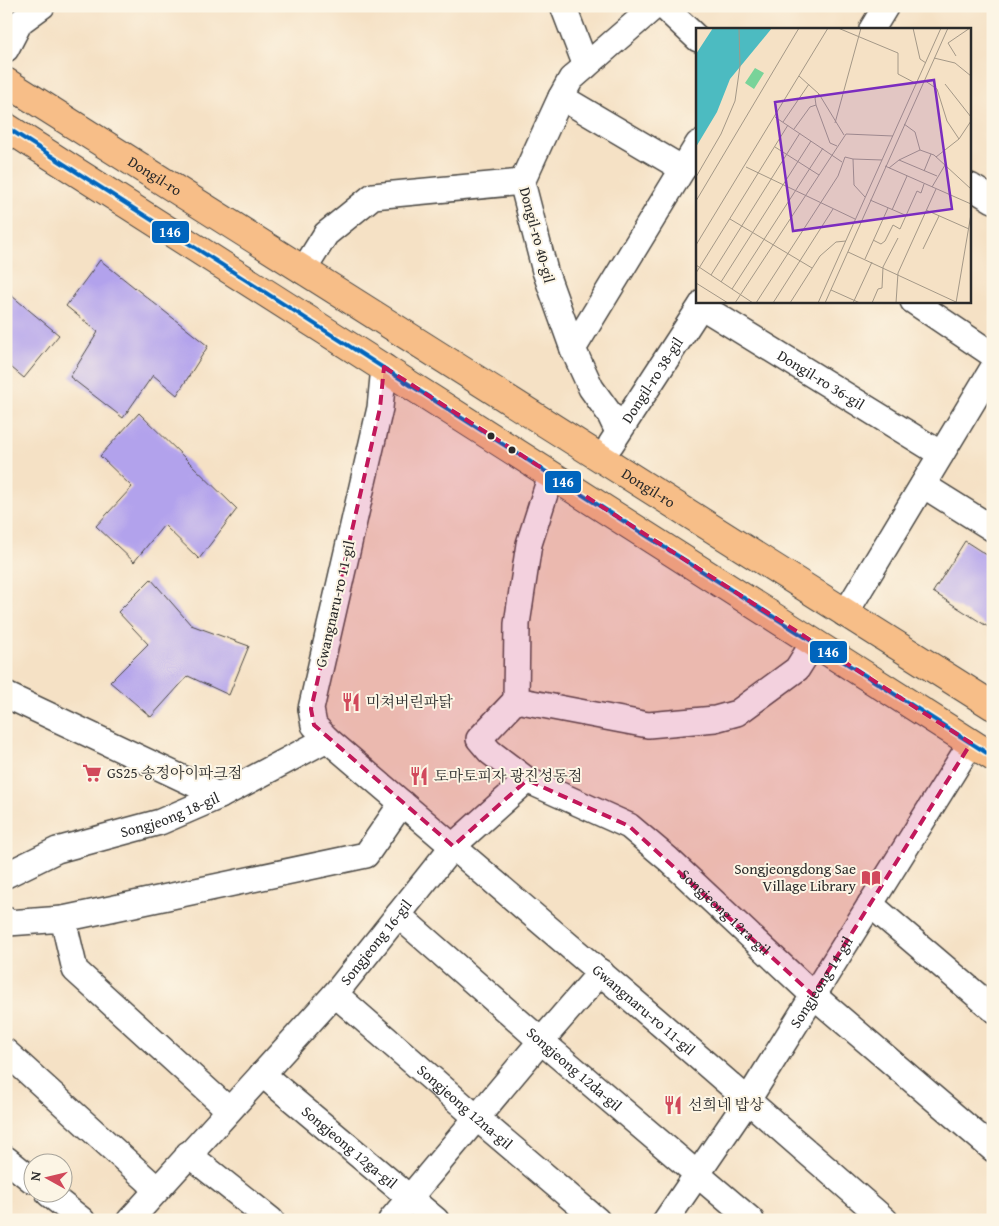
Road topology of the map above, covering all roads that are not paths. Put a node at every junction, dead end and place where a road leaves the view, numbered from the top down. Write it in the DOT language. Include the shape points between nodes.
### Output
graph roads {
  1 [pos="42,6"];
  2 [pos="563,6"];
  3 [pos="655,6"];
  4 [pos="663,6"];
  5 [pos="886,6"];
  6 [pos="873,28"];
  7 [pos="696,37"];
  8 [pos="6,49"];
  9 [pos="586,66"];
  10 [pos="6,82"];
  11 [pos="561,97"];
  12 [pos="8,133"];
  13 [pos="696,147"];
  14 [pos="682,169"];
  15 [pos="522,182"];
  16 [pos="302,271"];
  17 [pos="914,302"];
  18 [pos="703,304"];
  19 [pos="573,349"];
  20 [pos="993,355"];
  21 [pos="384,368"];
  22 [pos="993,368"];
  23 [pos="618,432"];
  24 [pos="941,454"];
  25 [pos="602,459"];
  26 [pos="551,475"];
  27 [pos="923,485"];
  28 [pos="993,529"];
  29 [pos="845,614"];
  30 [pos="814,642"];
  31 [pos="6,695"];
  32 [pos="516,700"];
  33 [pos="993,706"];
  34 [pos="327,739"];
  35 [pos="982,750"];
  36 [pos="527,780"];
  37 [pos="220,796"];
  38 [pos="402,803"];
  39 [pos="453,846"];
  40 [pos="6,875"];
  41 [pos="870,904"];
  42 [pos="398,915"];
  43 [pos="63,919"];
  44 [pos="6,920"];
  45 [pos="601,972"];
  46 [pos="335,994"];
  47 [pos="813,995"];
  48 [pos="993,1008"];
  49 [pos="541,1041"];
  50 [pos="6,1052"];
  51 [pos="262,1074"];
  52 [pos="748,1100"];
  53 [pos="229,1110"];
  54 [pos="477,1118"];
  55 [pos="993,1150"];
  56 [pos="188,1154"];
  57 [pos="6,1159"];
  58 [pos="22,1172"];
  59 [pos="697,1174"];
  60 [pos="156,1189"];
  61 [pos="410,1197"];
  62 [pos="62,1204"];
  63 [pos="82,1220"];
  64 [pos="130,1220"];
  65 [pos="271,1220"];
  66 [pos="391,1220"];
  67 [pos="436,1220"];
  68 [pos="597,1220"];
  69 [pos="666,1220"];
  70 [pos="751,1220"];
  71 [pos="885,1220"];
  1 -- 8 [label="street" via="20,22"];
  2 -- 9 [label="street"];
  3 -- 9 [label="street, Dongil-ro 40-gil"];
  4 -- 7 [label="street"];
  5 -- 6 [label="street"];
  9 -- 11 [label="street, Dongil-ro 40-gil" via="571,79"];
  10 -- 16 [label="main road, Dongil-ro"];
  11 -- 14 [label="street"];
  11 -- 15 [label="street, Dongil-ro 40-gil"];
  12 -- 21 [label="main road"];
  13 -- 14 [label="street"];
  14 -- 19 [label="street"];
  15 -- 16 [label="street" via="374,196 326,234"];
  15 -- 19 [label="street, Dongil-ro 40-gil" via="545,271"];
  16 -- 25 [label="main road, Dongil-ro"];
  17 -- 20 [label="street"];
  18 -- 23 [label="street, Dongil-ro 38-gil"];
  18 -- 24 [label="street, Dongil-ro 36-gil"];
  19 -- 23 [label="street, Dongil-ro 40-gil" via="591,388"];
  21 -- 26 [label="main road"];
  21 -- 34 [label="street, Gwangnaru-ro 11-gil" via="380,408 311,709 314,725"];
  22 -- 24 [label="street"];
  23 -- 25 [label="street, Dongil-ro 38-gil"];
  24 -- 27 [label="street"];
  25 -- 29 [label="main road, Dongil-ro"];
  26 -- 30 [label="main road"];
  26 -- 32 [label="street" via="529,544 517,624"];
  27 -- 28 [label="street"];
  27 -- 29 [label="street"];
  29 -- 33 [label="main road, Dongil-ro"];
  30 -- 32 [label="street" via="797,668 737,713 715,719 648,725"];
  30 -- 35 [label="main road"];
  31 -- 37 [label="street"];
  32 -- 36 [label="street, Songjeong 12ra-gil" via="479,739 490,752"];
  34 -- 37 [label="street, Songjeong 18-gil"];
  34 -- 38 [label="street, Gwangnaru-ro 11-gil"];
  35 -- 41 [label="street, Songjeong 14-gil"];
  36 -- 39 [label="street, Songjeong 16-gil"];
  36 -- 47 [label="street, Songjeong 12ra-gil" via="628,826 668,859"];
  37 -- 40 [label="street, Songjeong 18-gil" via="160,822 57,850"];
  38 -- 39 [label="street, Gwangnaru-ro 11-gil"];
  38 -- 43 [label="street" via="366,855"];
  39 -- 42 [label="street, Songjeong 16-gil"];
  39 -- 45 [label="street, Gwangnaru-ro 11-gil"];
  41 -- 47 [label="street, Songjeong 14-gil"];
  41 -- 48 [label="street"];
  42 -- 46 [label="street, Songjeong 16-gil"];
  42 -- 49 [label="street, Songjeong 12da-gil"];
  43 -- 44 [label="street" via="8,923"];
  43 -- 53 [label="street" via="75,970"];
  45 -- 49 [label="street"];
  45 -- 52 [label="street, Gwangnaru-ro 11-gil"];
  46 -- 51 [label="street, Songjeong 16-gil"];
  46 -- 54 [label="street, Songjeong 12na-gil"];
  47 -- 52 [label="street, Songjeong 14-gil"];
  47 -- 55 [label="street, Songjeong 12ra-gil"];
  49 -- 54 [label="street"];
  49 -- 59 [label="street, Songjeong 12da-gil"];
  50 -- 60 [label="street"];
  51 -- 53 [label="street, Songjeong 16-gil"];
  51 -- 61 [label="street, Songjeong 12ga-gil"];
  52 -- 59 [label="street, Songjeong 14-gil"];
  52 -- 71 [label="street, Gwangnaru-ro 11-gil"];
  53 -- 56 [label="street, Songjeong 16-gil"];
  54 -- 61 [label="street"];
  54 -- 68 [label="street, Songjeong 12na-gil"];
  56 -- 60 [label="street, Songjeong 16-gil"];
  56 -- 65 [label="street"];
  57 -- 58 [label="street"];
  59 -- 69 [label="street, Songjeong 14-gil"];
  59 -- 70 [label="street, Songjeong 12da-gil"];
  60 -- 64 [label="street, Songjeong 16-gil"];
  61 -- 66 [label="street"];
  61 -- 67 [label="street, Songjeong 12ga-gil"];
  62 -- 63 [label="street"];
}
